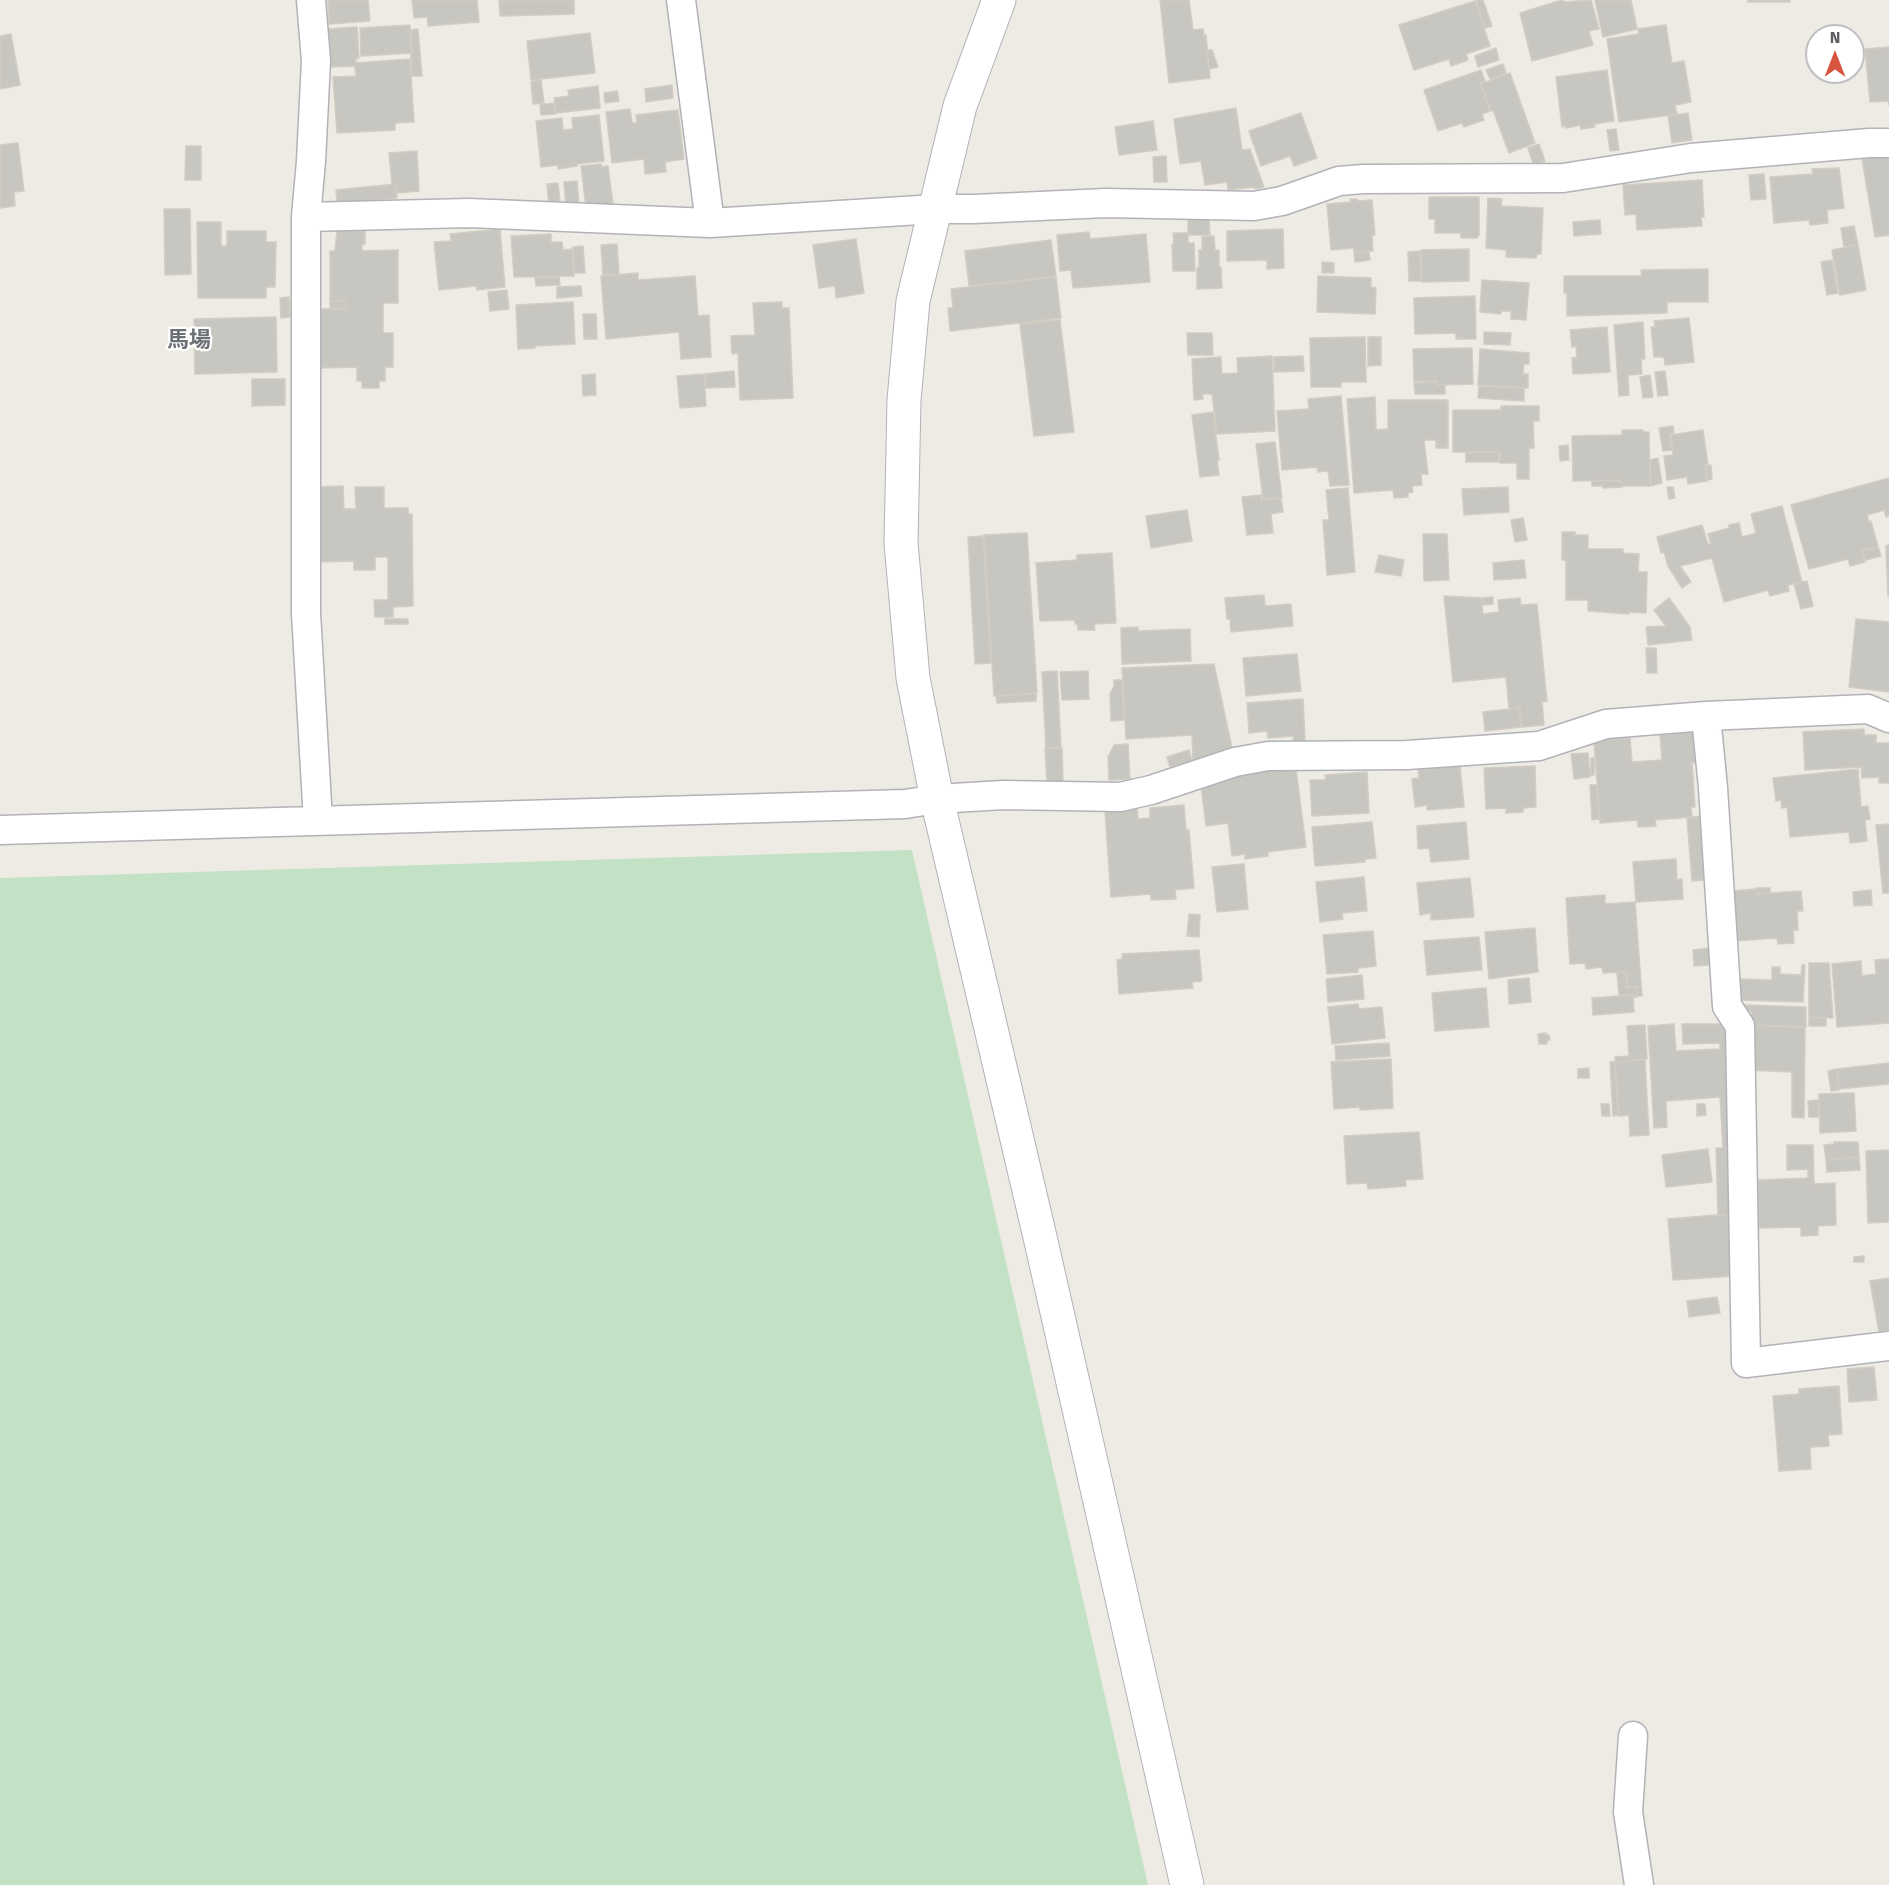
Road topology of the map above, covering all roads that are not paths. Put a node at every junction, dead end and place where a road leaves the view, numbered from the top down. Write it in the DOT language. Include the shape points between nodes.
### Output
graph roads {
  1 [pos="311,0"];
  2 [pos="681,0"];
  3 [pos="999,0"];
  4 [pos="1889,143"];
  5 [pos="936,209"];
  6 [pos="306,218"];
  7 [pos="710,223"];
  8 [pos="1706,716"];
  9 [pos="1889,718"];
  10 [pos="937,800"];
  11 [pos="318,821"];
  12 [pos="0,830"];
  13 [pos="1889,1346"];
  14 [pos="1633,1736"];
  15 [pos="1187,1885"];
  16 [pos="1639,1885"];
  1 -- 6 [label="street" via="316,61"];
  2 -- 7 [label="street"];
  3 -- 5 [label="street" via="960,106"];
  4 -- 5 [label="street" via="1691,158 1563,178 1347,180 1254,206 1106,203"];
  5 -- 7 [label="street"];
  5 -- 10 [label="street" via="914,301 904,400 901,543 914,678"];
  6 -- 7 [label="street" via="469,213"];
  6 -- 11 [label="street" via="306,613"];
  8 -- 9 [label="street" via="1868,709"];
  8 -- 10 [label="street" via="1606,724 1539,746 1407,755 1268,756 1120,796 1002,795"];
  8 -- 13 [label="street" via="1727,1006 1740,1026 1746,1363"];
  10 -- 11 [label="street"];
  10 -- 15 [label="street"];
  11 -- 12 [label="street"];
  14 -- 16 [label="street" via="1628,1812"];
}
